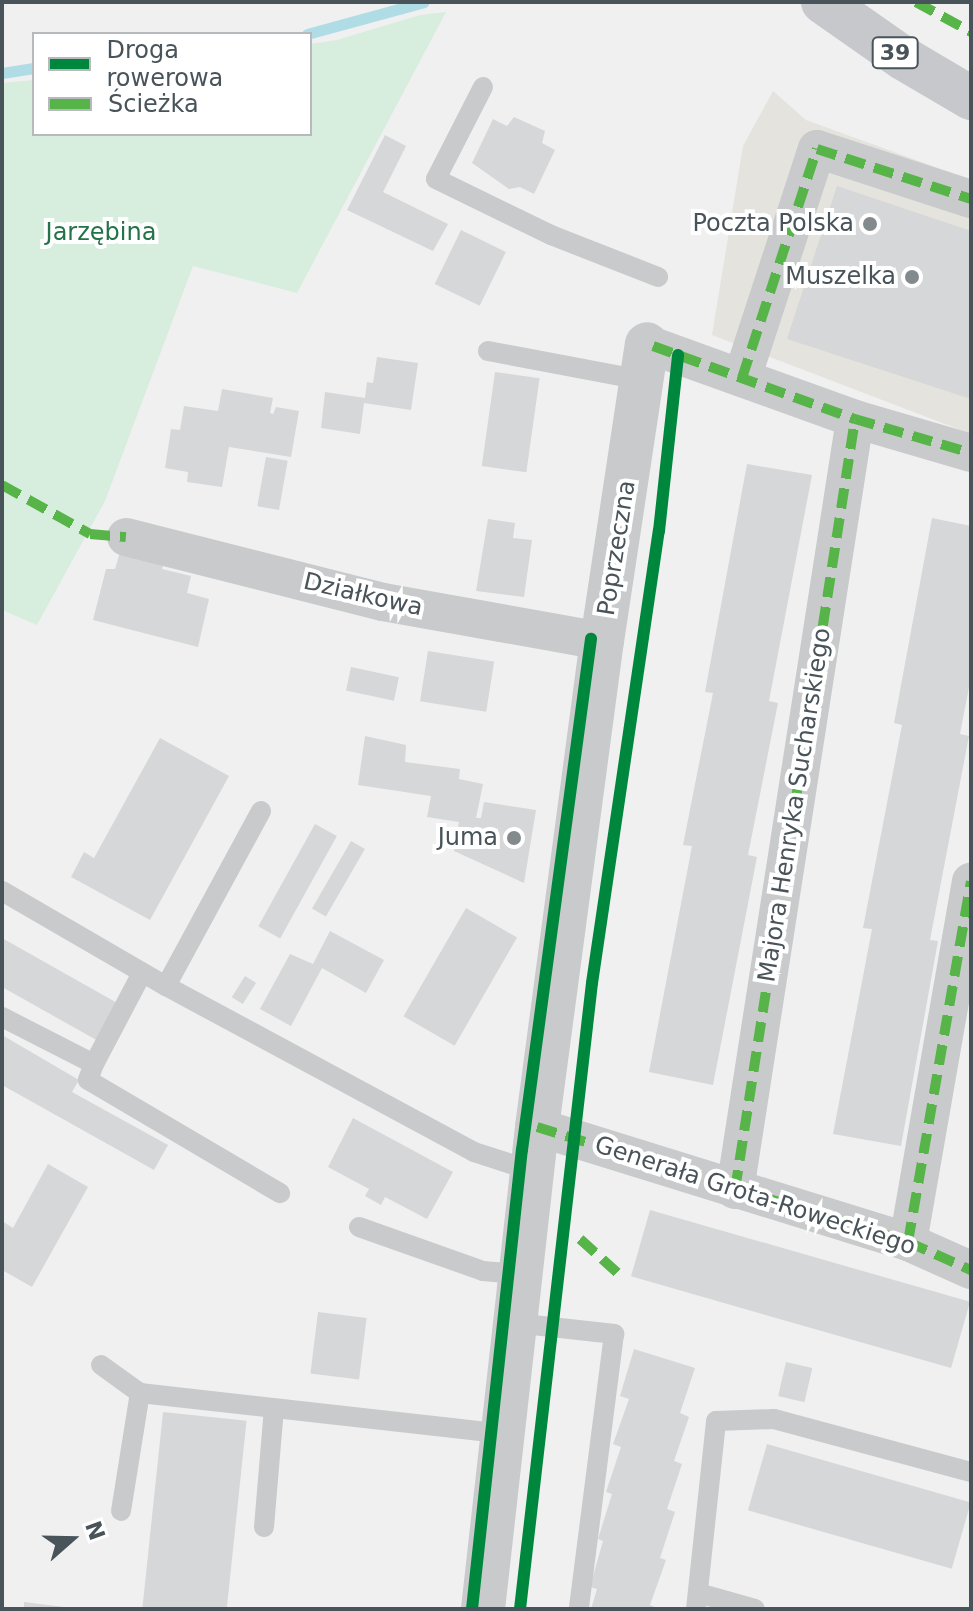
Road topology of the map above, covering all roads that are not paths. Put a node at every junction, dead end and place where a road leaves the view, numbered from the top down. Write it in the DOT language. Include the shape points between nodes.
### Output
graph roads {
  1 [pos="823,2"];
  2 [pos="832,2"];
  3 [pos="971,63"];
  4 [pos="483,87"];
  5 [pos="971,98"];
  6 [pos="971,199"];
  7 [pos="658,277"];
  8 [pos="488,351"];
  9 [pos="645,362"];
  10 [pos="742,378"];
  11 [pos="855,419"];
  12 [pos="971,453"];
  13 [pos="126,537"];
  14 [pos="602,641"];
  15 [pos="261,811"];
  16 [pos="971,881"];
  17 [pos="2,891"];
  18 [pos="142,973"];
  19 [pos="166,986"];
  20 [pos="2,1017"];
  21 [pos="94,1064"];
  22 [pos="537,1127"];
  23 [pos="533,1171"];
  24 [pos="735,1190"];
  25 [pos="280,1193"];
  26 [pos="359,1227"];
  27 [pos="908,1242"];
  28 [pos="971,1270"];
  29 [pos="520,1274"];
  30 [pos="515,1323"];
  31 [pos="101,1365"];
  32 [pos="140,1393"];
  33 [pos="274,1408"];
  34 [pos="503,1434"];
  35 [pos="971,1472"];
  36 [pos="121,1511"];
  37 [pos="264,1527"];
  38 [pos="697,1601"];
  39 [pos="483,1609"];
  40 [pos="579,1609"];
  41 [pos="755,1609"];
  1 -- 5 [label="main road, 39"];
  2 -- 3 [label="main road, 39"];
  4 -- 7 [label="lane" via="436,179 551,235"];
  6 -- 10 [label="street" via="817,149"];
  8 -- 9 [label="lane"];
  9 -- 10 [label="street"];
  9 -- 14 [label="street, Poprzeczna"];
  10 -- 11 [label="street"];
  11 -- 12 [label="street"];
  11 -- 24 [label="street, Majora Henryka Sucharskiego"];
  13 -- 14 [label="street, Działkowa" via="383,602"];
  14 -- 22 [label="street, Poprzeczna"];
  15 -- 19 [label="lane"];
  16 -- 27 [label="street"];
  17 -- 18 [label="lane"];
  18 -- 19 [label="lane"];
  18 -- 21 [label="lane"];
  19 -- 23 [label="lane" via="474,1152"];
  20 -- 21 [label="lane"];
  21 -- 25 [label="lane" via="88,1080"];
  22 -- 23 [label="street, Poprzeczna"];
  22 -- 24 [label="street, Generała Grota-Roweckiego"];
  23 -- 29 [label="street, Poprzeczna"];
  24 -- 27 [label="street, Generała Grota-Roweckiego"];
  26 -- 29 [label="lane" via="483,1271"];
  27 -- 28 [label="street, Generała Grota-Roweckiego"];
  29 -- 30 [label="street, Poprzeczna"];
  30 -- 34 [label="street, Poprzeczna"];
  30 -- 40 [label="lane" via="614,1334"];
  31 -- 32 [label="lane"];
  32 -- 33 [label="lane"];
  32 -- 36 [label="lane"];
  33 -- 34 [label="lane"];
  33 -- 37 [label="lane"];
  34 -- 39 [label="street, Poprzeczna"];
  35 -- 38 [label="lane" via="774,1419 716,1421"];
  38 -- 41 [label="lane"];
}
